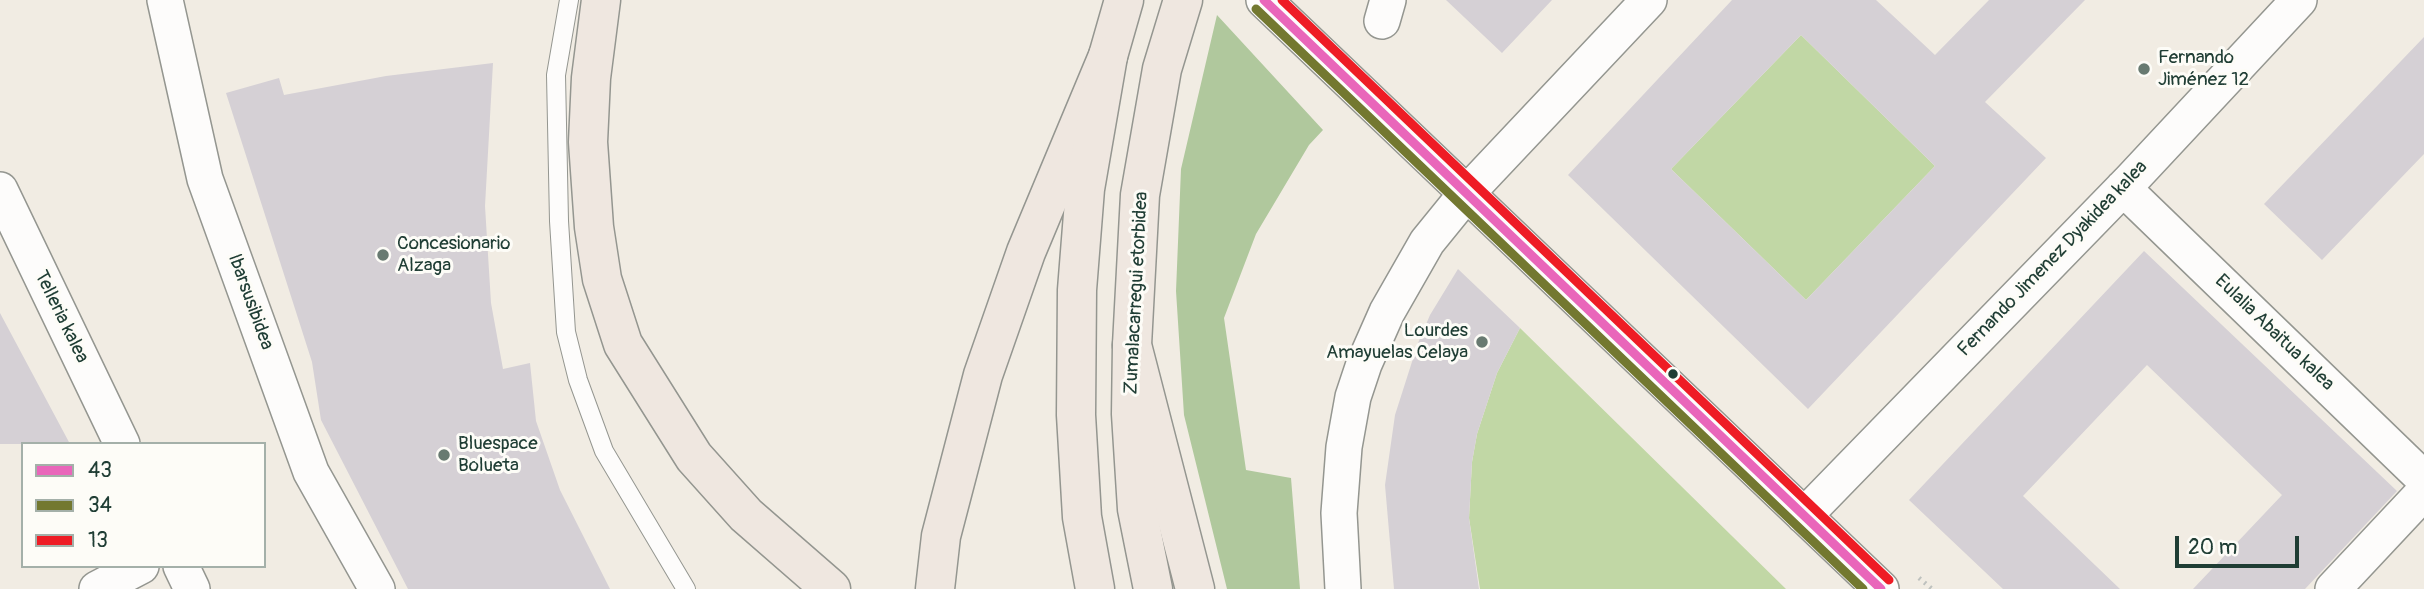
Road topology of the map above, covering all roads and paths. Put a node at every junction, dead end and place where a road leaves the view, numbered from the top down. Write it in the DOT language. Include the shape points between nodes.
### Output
graph roads {
  1 [pos="166,0"];
  2 [pos="569,0"];
  3 [pos="601,0"];
  4 [pos="1124,0"];
  5 [pos="1183,0"];
  6 [pos="1264,0"];
  7 [pos="1649,0"];
  8 [pos="2299,0"];
  9 [pos="1108,56"];
  10 [pos="2123,188"];
  11 [pos="0,190"];
  12 [pos="1466,194"];
  13 [pos="1132,345"];
  14 [pos="121,442"];
  15 [pos="2424,479"];
  16 [pos="2424,492"];
  17 [pos="1804,516"];
  18 [pos="137,568"];
  19 [pos="182,568"];
  20 [pos="97,589"];
  21 [pos="192,589"];
  22 [pos="377,589"];
  23 [pos="686,589"];
  24 [pos="831,589"];
  25 [pos="935,589"];
  26 [pos="1095,589"];
  27 [pos="1153,589"];
  28 [pos="1195,589"];
  29 [pos="1343,589"];
  30 [pos="1881,589"];
  31 [pos="2333,589"];
  1 -- 22 [label="street, Ibarsusibidea" via="209,192 311,471"];
  2 -- 23 [label="lane" via="556,75 566,332 604,451"];
  3 -- 24 [label="main road" via="591,78 589,155 602,279 623,344 694,457 746,514"];
  4 -- 9 [label="main road"];
  5 -- 13 [label="main road, Zumalacarregui etorbidea" via="1162,69 1140,195"];
  6 -- 12 [label="street"];
  7 -- 12 [label="street"];
  8 -- 10 [label="street, Fernando Jimenez Dyakidea kalea"];
  9 -- 25 [label="main road" via="1026,252 983,375 942,536"];
  9 -- 26 [label="main road" via="1085,188 1077,290 1076,415 1082,517"];
  10 -- 15 [label="street, Eulalia Abaitua kalea"];
  10 -- 17 [label="street, Fernando Jimenez Dyakidea kalea"];
  11 -- 14 [label="street, Telleria kalea"];
  12 -- 17 [label="street"];
  12 -- 29 [label="street" via="1412,265 1353,397 1339,513"];
  13 -- 27 [label="main road, Zumalacarregui etorbidea" via="1137,509"];
  13 -- 28 [label="main road"];
  16 -- 31 [label="street"];
  17 -- 30 [label="street"];
  18 -- 20 [label="street"];
  19 -- 21 [label="street"];
}
